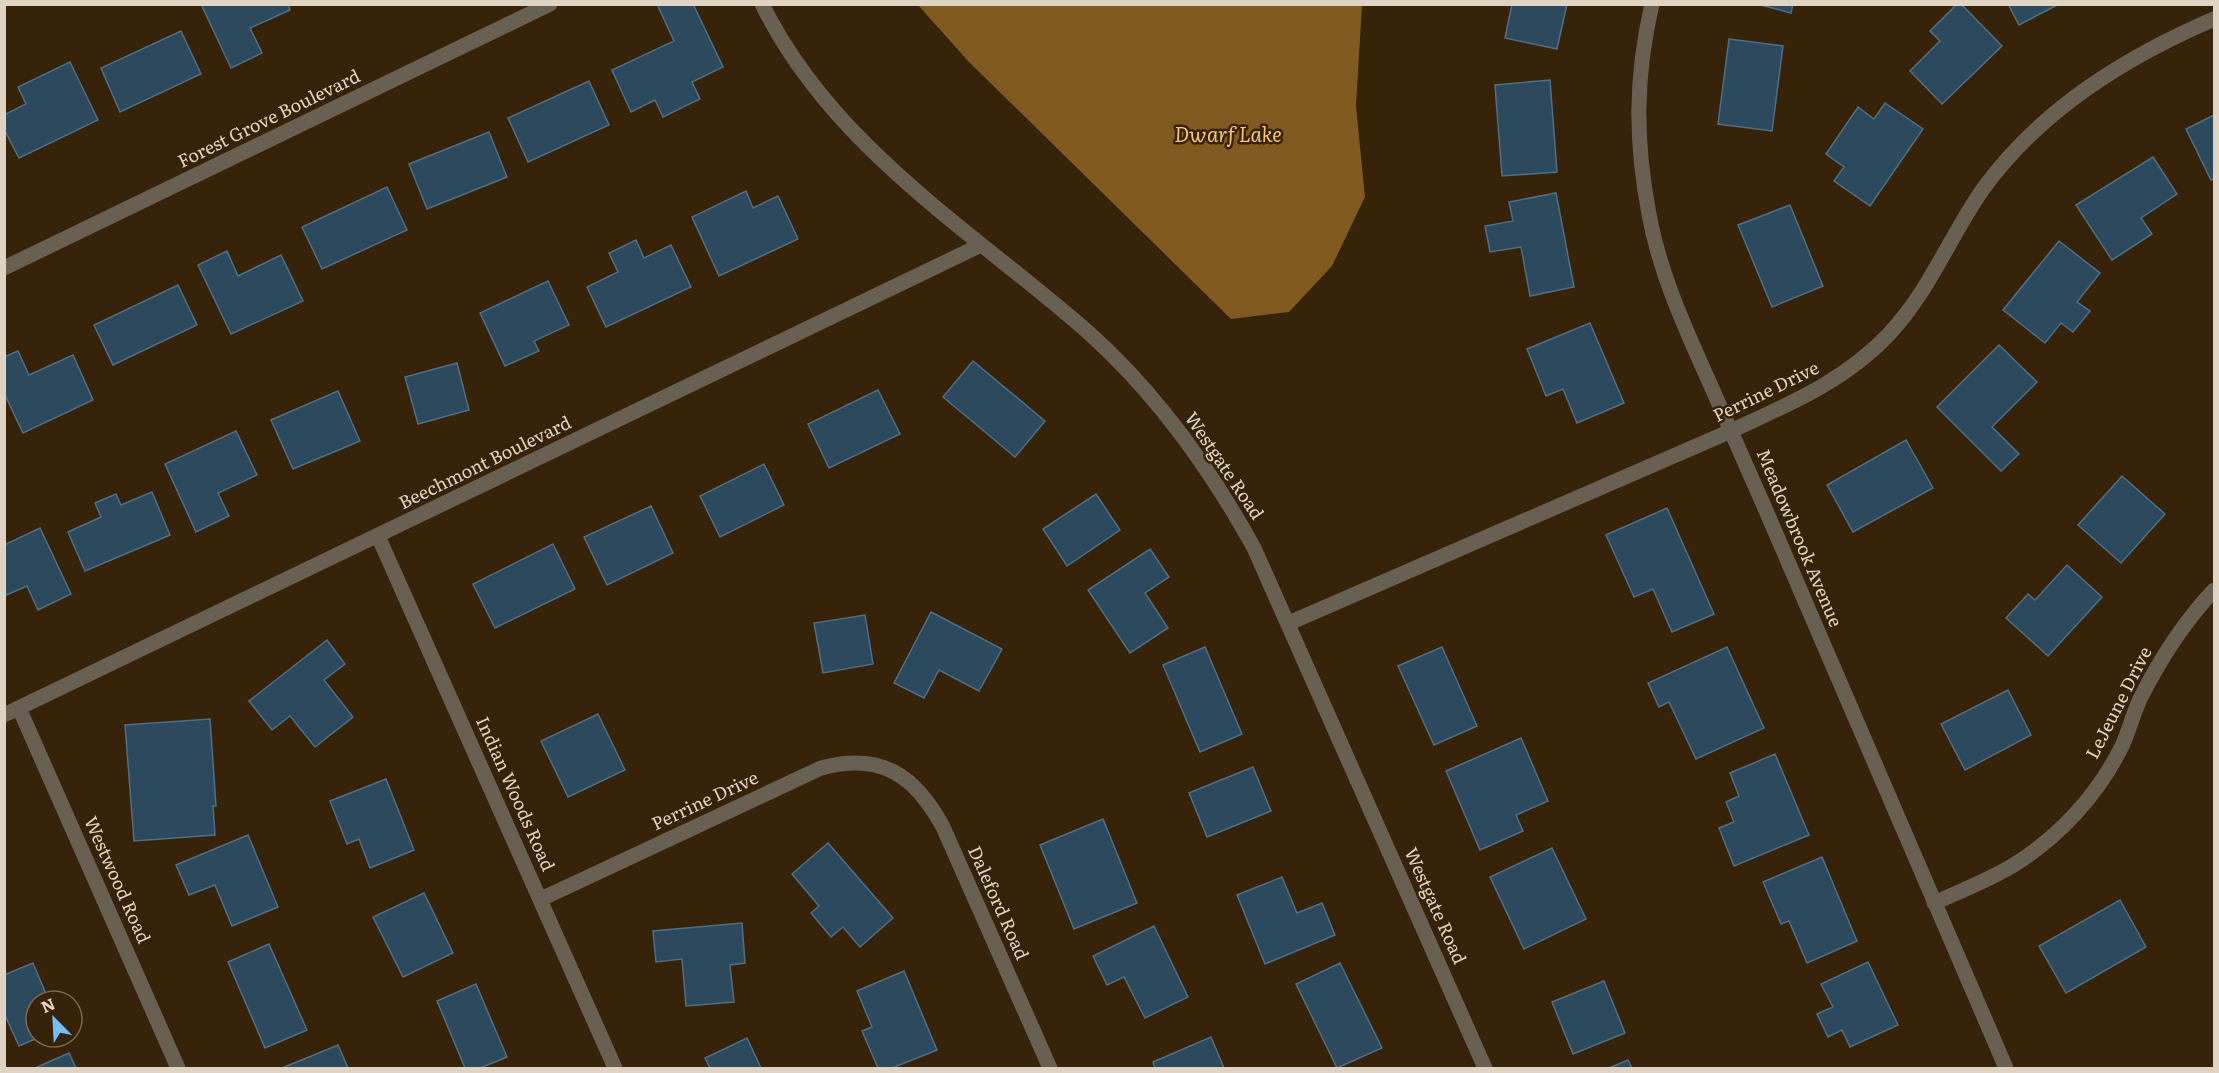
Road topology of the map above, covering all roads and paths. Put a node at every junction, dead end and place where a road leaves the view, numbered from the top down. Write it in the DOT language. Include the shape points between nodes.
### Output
graph roads {
  1 [pos="550,4"];
  2 [pos="762,4"];
  3 [pos="1652,4"];
  4 [pos="2214,19"];
  5 [pos="981,245"];
  6 [pos="4,268"];
  7 [pos="1731,431"];
  8 [pos="378,536"];
  9 [pos="2214,590"];
  10 [pos="1289,623"];
  11 [pos="19,708"];
  12 [pos="4,715"];
  13 [pos="891,770"];
  14 [pos="541,899"];
  15 [pos="1934,903"];
  16 [pos="178,1068"];
  17 [pos="615,1068"];
  18 [pos="1050,1068"];
  19 [pos="1485,1068"];
  20 [pos="2006,1068"];
  1 -- 6 [label="street, Forest Grove Boulevard"];
  2 -- 5 [label="street, Westgate Road" via="794,58 835,112 896,174"];
  3 -- 7 [label="street, Meadowbrook Avenue" via="1638,99 1649,215 1663,273"];
  4 -- 7 [label="street, Perrine Drive" via="2145,51 2076,96 2037,129 1983,189 1916,302 1890,334 1832,382"];
  5 -- 8 [label="street, Beechmont Boulevard"];
  5 -- 10 [label="street, Westgate Road" via="1090,334 1172,421 1239,521"];
  7 -- 10 [label="street, Perrine Drive"];
  7 -- 15 [label="street, Meadowbrook Avenue"];
  8 -- 11 [label="street, Beechmont Boulevard"];
  8 -- 14 [label="street, Indian Woods Road"];
  9 -- 15 [label="street, LeJeune Drive" via="2158,664 2109,769 2073,816 2012,866"];
  10 -- 19 [label="street, Westgate Road"];
  11 -- 12 [label="street, Beechmont Boulevard"];
  11 -- 16 [label="street, Westwood Road"];
  13 -- 14 [label="street, Perrine Drive" via="856,762 821,768"];
  13 -- 18 [label="street, Daleford Road" via="916,788 943,827"];
  14 -- 17 [label="street, Indian Woods Road"];
  15 -- 20 [label="street, Meadowbrook Avenue"];
}
